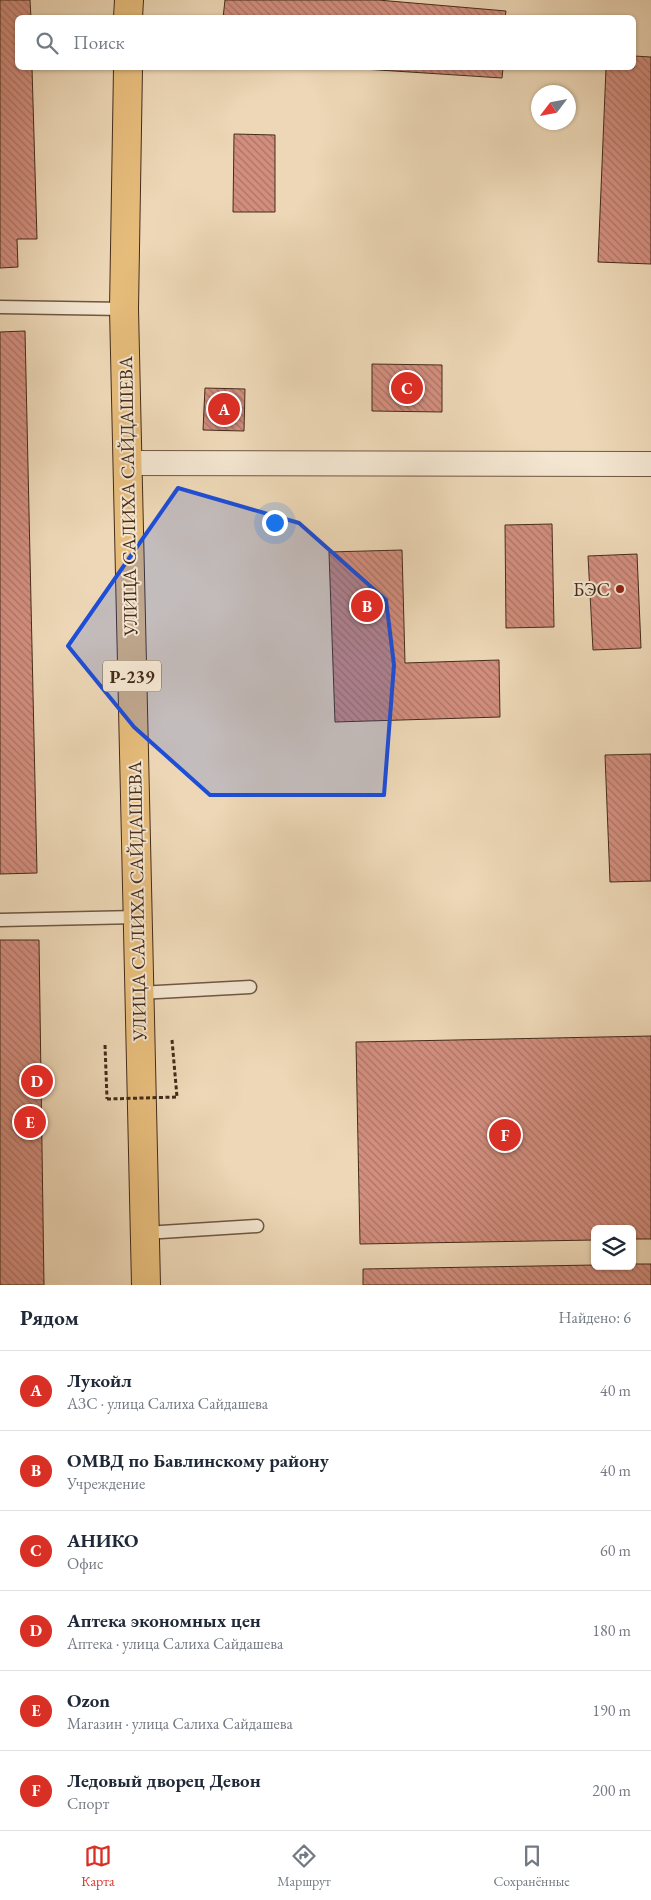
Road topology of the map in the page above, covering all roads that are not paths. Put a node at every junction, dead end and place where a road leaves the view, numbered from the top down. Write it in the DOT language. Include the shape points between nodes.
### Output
graph roads {
  1 [pos="129,0"];
  2 [pos="128,15"];
  3 [pos="128,70"];
  4 [pos="0,307"];
  5 [pos="124,310"];
  6 [pos="126,463"];
  7 [pos="651,464"];
  8 [pos="138,917"];
  9 [pos="0,920"];
  10 [pos="250,987"];
  11 [pos="139,993"];
  12 [pos="257,1226"];
  13 [pos="145,1233"];
  14 [pos="146,1285"];
  1 -- 2 [label="highway"];
  3 -- 5 [label="highway, УЛИЦА САЛИХА САЙДАШЕВА / Р-239"];
  4 -- 5 [label="lane"];
  5 -- 6 [label="highway, УЛИЦА САЛИХА САЙДАШЕВА / Р-239"];
  6 -- 7 [label="street"];
  6 -- 8 [label="highway, УЛИЦА САЛИХА САЙДАШЕВА / Р-239"];
  8 -- 9 [label="lane"];
  8 -- 11 [label="highway, УЛИЦА САЛИХА САЙДАШЕВА / Р-239"];
  10 -- 11 [label="lane"];
  11 -- 13 [label="highway, УЛИЦА САЛИХА САЙДАШЕВА / Р-239"];
  12 -- 13 [label="lane"];
  13 -- 14 [label="highway, УЛИЦА САЛИХА САЙДАШЕВА / Р-239"];
}
